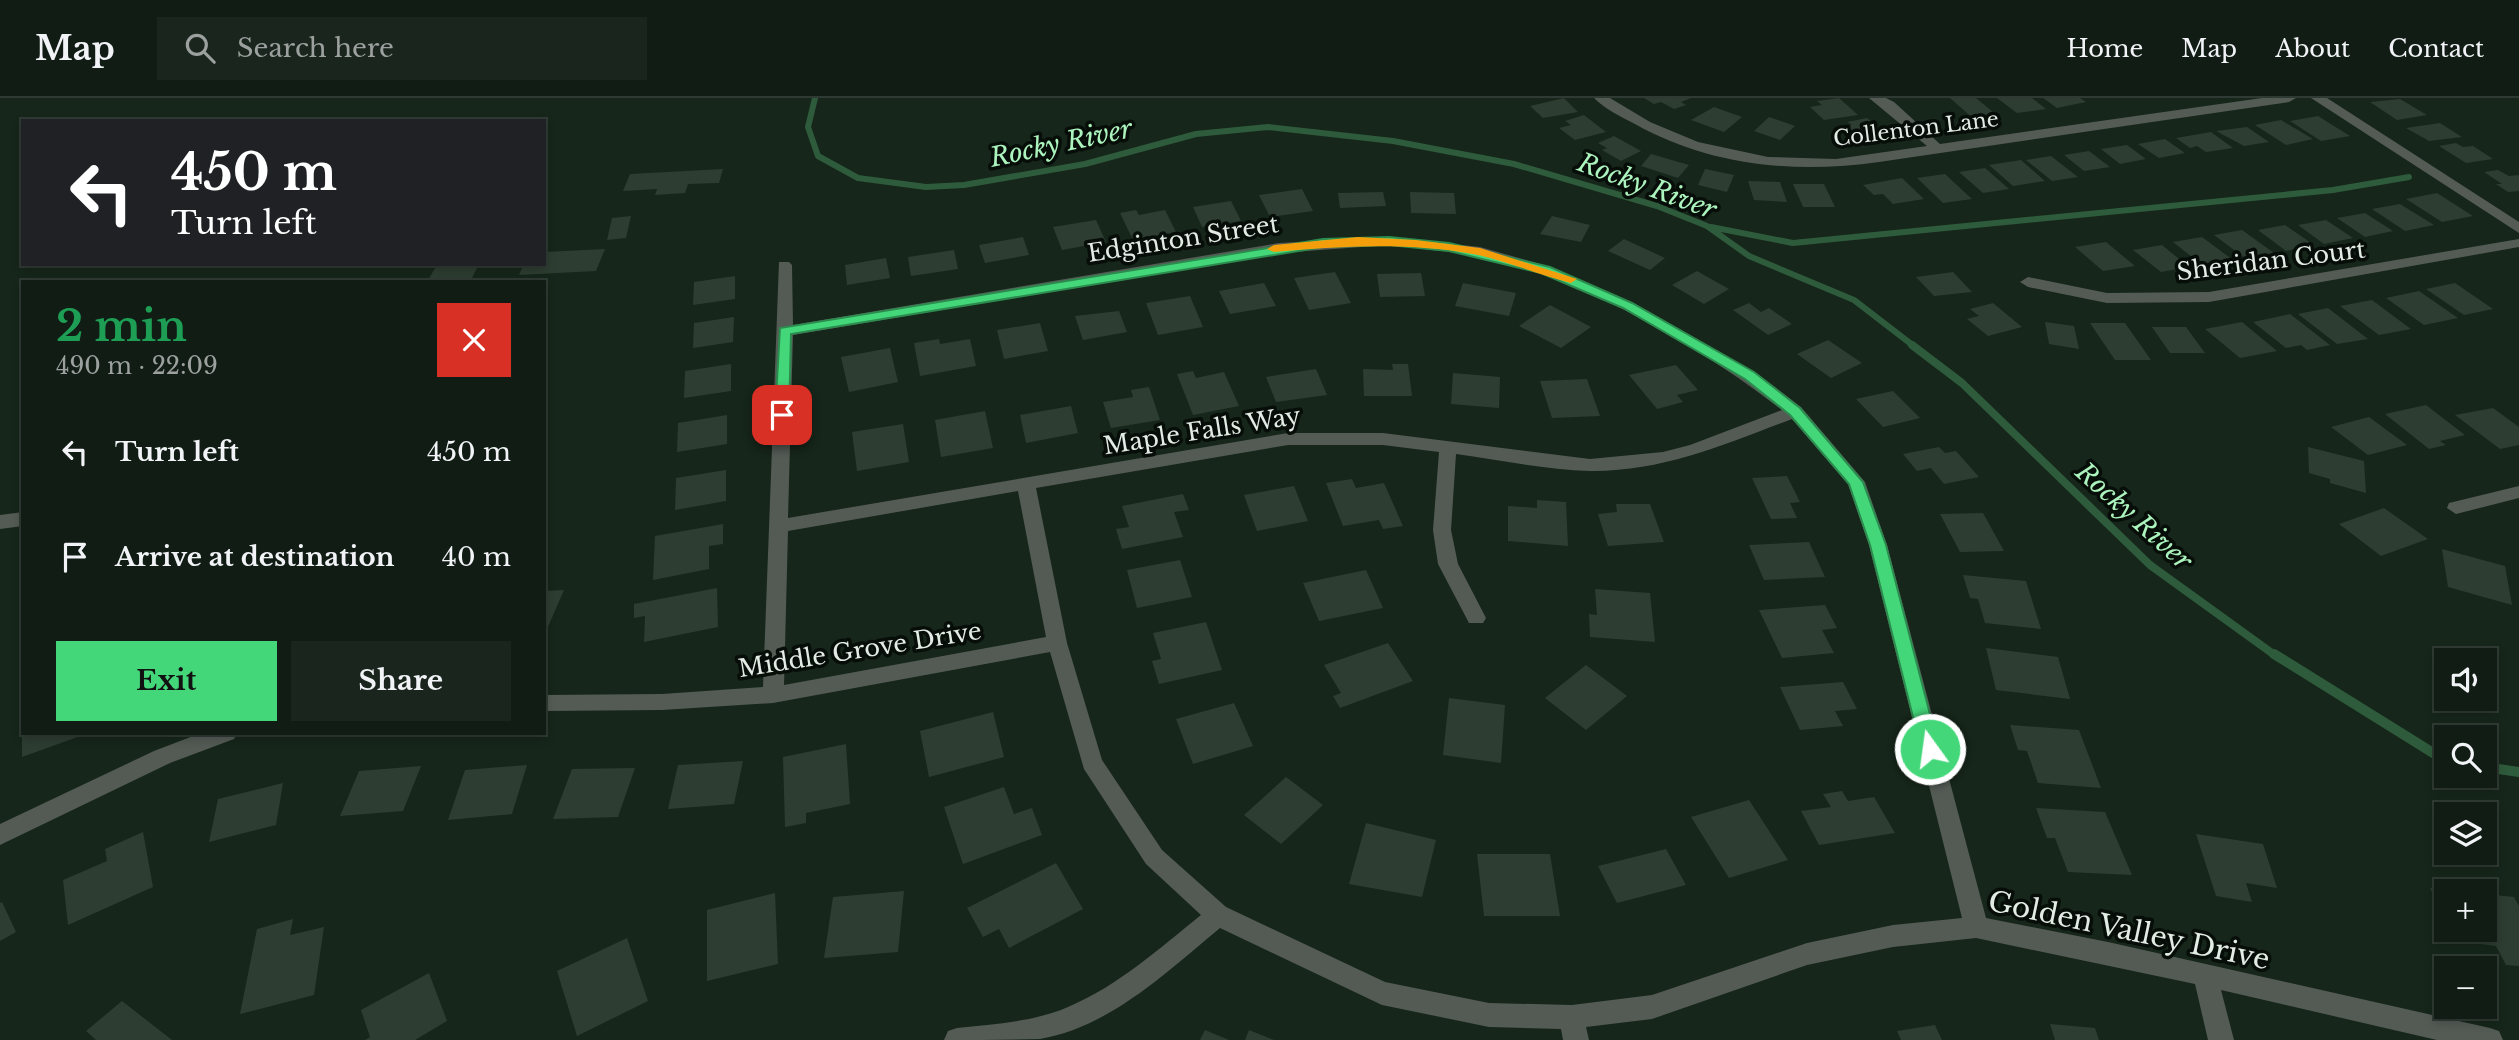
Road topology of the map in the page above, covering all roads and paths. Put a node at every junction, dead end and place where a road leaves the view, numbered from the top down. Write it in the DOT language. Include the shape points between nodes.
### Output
graph roads {
  1 [pos="1601,98"];
  2 [pos="1876,98"];
  3 [pos="2290,98"];
  4 [pos="2318,98"];
  5 [pos="1937,148"];
  6 [pos="2519,229"];
  7 [pos="2519,243"];
  8 [pos="784,265"];
  9 [pos="2028,282"];
  10 [pos="785,331"];
  11 [pos="1795,411"];
  12 [pos="1448,446"];
  13 [pos="1026,485"];
  14 [pos="2519,492"];
  15 [pos="2456,508"];
  16 [pos="21,519"];
  17 [pos="0,522"];
  18 [pos="779,526"];
  19 [pos="1476,618"];
  20 [pos="1057,643"];
  21 [pos="773,695"];
  22 [pos="546,703"];
  23 [pos="221,735"];
  24 [pos="0,835"];
  25 [pos="1218,915"];
  26 [pos="1976,927"];
  27 [pos="2205,975"];
  28 [pos="1574,1028"];
  29 [pos="957,1040"];
  30 [pos="2221,1040"];
  31 [pos="2490,1040"];
  1 -- 5 [label="street, Collenton Lane" via="1672,139 1736,156 1795,164"];
  2 -- 5 [label="street"];
  3 -- 5 [label="street, Collenton Lane"];
  4 -- 6 [label="street"];
  7 -- 9 [label="street, Sheridan Court" via="2209,297 2107,298"];
  8 -- 10 [label="street"];
  10 -- 11 [label="street, Edginton Street" via="1279,248 1389,241 1480,252 1574,280 1749,376"];
  10 -- 18 [label="street"];
  11 -- 12 [label="street, Maple Falls Way" via="1695,450 1627,462 1590,465"];
  11 -- 26 [label="street, Edginton Street" via="1856,482 1874,534"];
  12 -- 13 [label="street, Maple Falls Way" via="1383,439 1288,439"];
  12 -- 19 [label="street" via="1444,541 1448,565"];
  13 -- 18 [label="street, Maple Falls Way"];
  13 -- 20 [label="street, Golden Valley Drive"];
  14 -- 15 [label="street"];
  16 -- 17 [label="street"];
  18 -- 21 [label="street"];
  20 -- 21 [label="street, Middle Grove Drive"];
  20 -- 25 [label="street, Golden Valley Drive" via="1092,763 1154,857"];
  21 -- 22 [label="street, Middle Grove Drive"];
  23 -- 24 [label="street" via="162,757"];
  25 -- 28 [label="street, Golden Valley Drive" via="1382,993"];
  25 -- 29 [label="street" via="1154,968 1077,1016 994,1037"];
  26 -- 27 [label="street, Golden Valley Drive"];
  26 -- 28 [label="street, Golden Valley Drive" via="1893,936 1807,954 1652,1007"];
  27 -- 30 [label="street"];
  27 -- 31 [label="street, Golden Valley Drive"];
}
